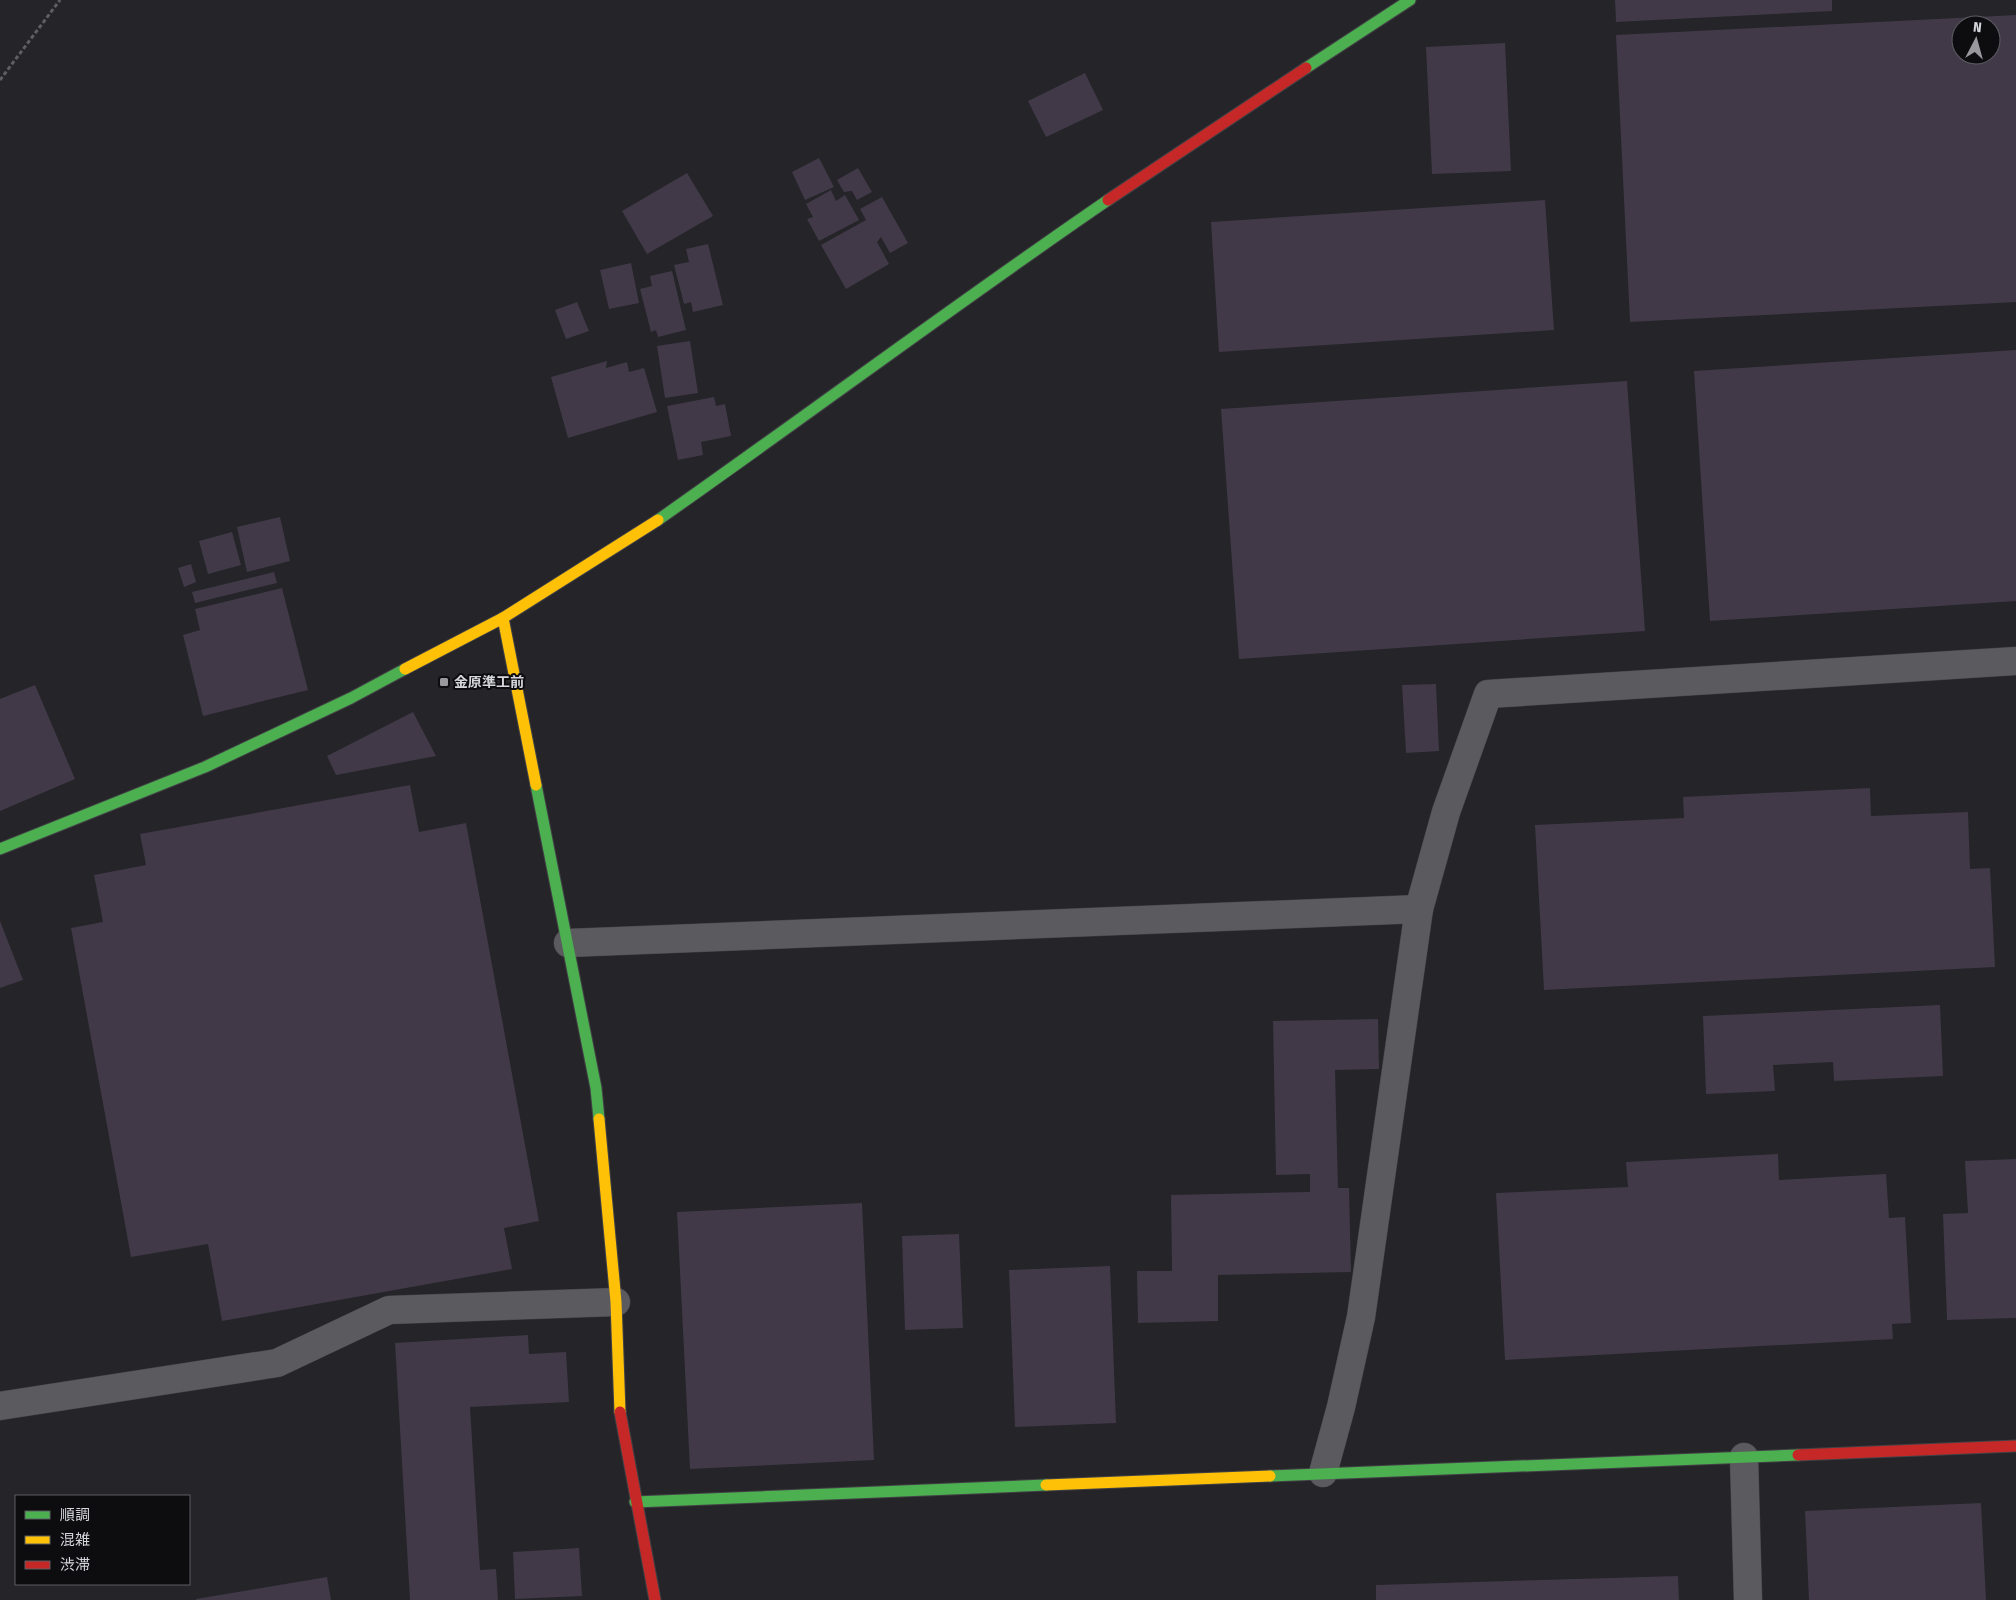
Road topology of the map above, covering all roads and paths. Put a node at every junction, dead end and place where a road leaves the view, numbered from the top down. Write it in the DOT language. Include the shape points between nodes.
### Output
graph roads {
  1 [pos="60,0"];
  2 [pos="1410,0"];
  3 [pos="0,80"];
  4 [pos="504,618"];
  5 [pos="2016,661"];
  6 [pos="0,848"];
  7 [pos="1419,909"];
  8 [pos="568,944"];
  9 [pos="616,1302"];
  10 [pos="0,1406"];
  11 [pos="2016,1446"];
  12 [pos="1744,1457"];
  13 [pos="1323,1473"];
  14 [pos="635,1502"];
  15 [pos="655,1600"];
  16 [pos="1748,1600"];
  1 -- 3 [label="path"];
  2 -- 4 [label="street" via="1152,169 1013,265 642,531"];
  4 -- 6 [label="street" via="351,698 205,767"];
  4 -- 8 [label="street"];
  5 -- 7 [label="street" via="1488,694 1446,812"];
  7 -- 8 [label="street"];
  7 -- 13 [label="street" via="1361,1317"];
  8 -- 9 [label="street" via="596,1088"];
  9 -- 10 [label="street" via="390,1310 277,1363"];
  9 -- 14 [label="street" via="619,1405"];
  11 -- 12 [label="street"];
  12 -- 13 [label="street"];
  12 -- 16 [label="street"];
  13 -- 14 [label="street"];
  14 -- 15 [label="street"];
}
